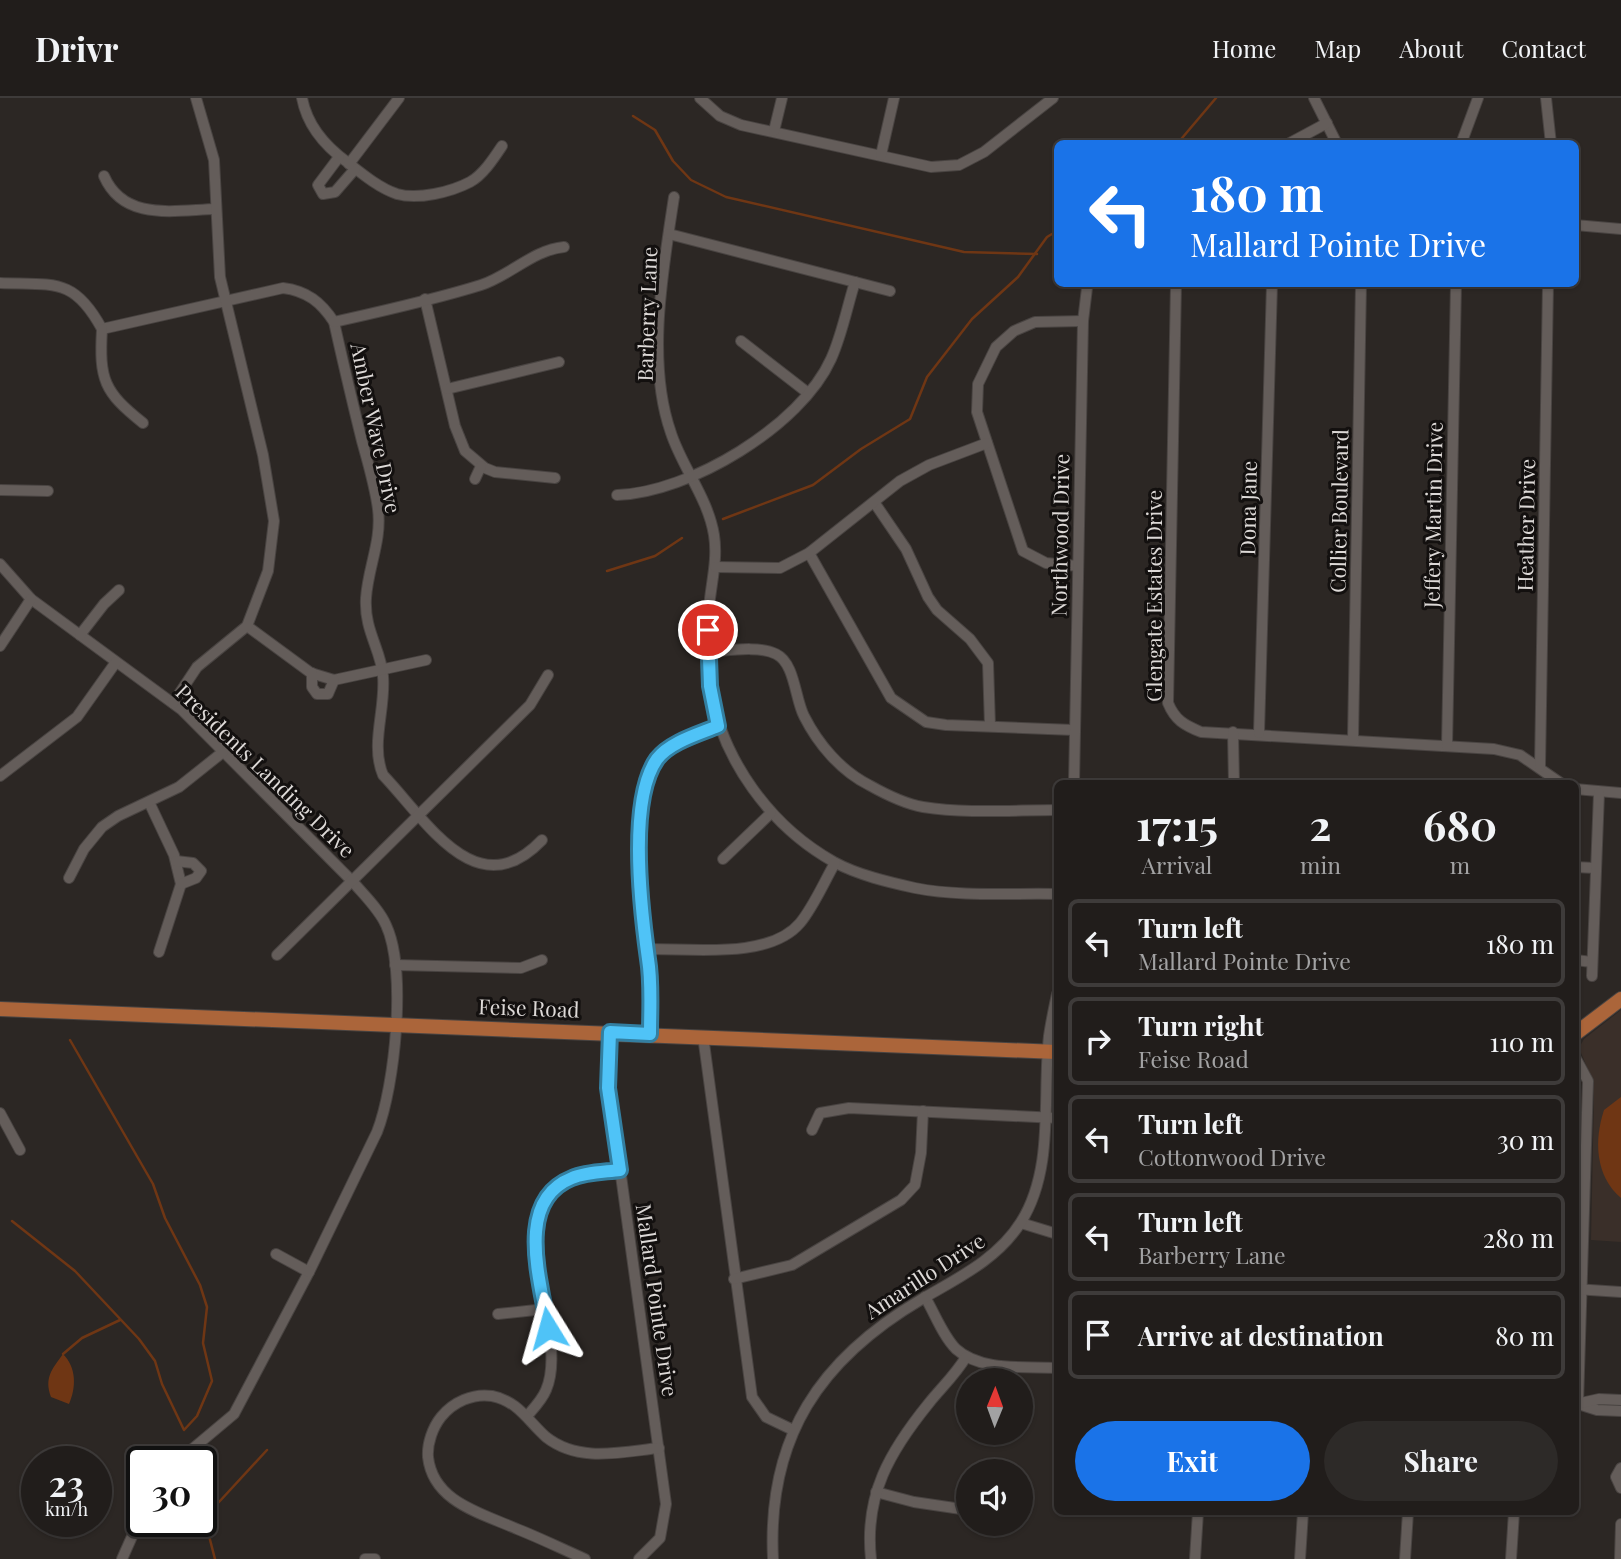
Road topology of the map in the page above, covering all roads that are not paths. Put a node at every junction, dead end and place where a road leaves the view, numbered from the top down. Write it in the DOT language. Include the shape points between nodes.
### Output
graph roads {
  1 [pos="196,98"];
  2 [pos="302,98"];
  3 [pos="399,98"];
  4 [pos="700,98"];
  5 [pos="782,98"];
  6 [pos="894,98"];
  7 [pos="1053,98"];
  8 [pos="1314,98"];
  9 [pos="1478,98"];
  10 [pos="1546,98"];
  11 [pos="1326,123"];
  12 [pos="774,131"];
  13 [pos="1296,140"];
  14 [pos="1336,140"];
  15 [pos="1462,140"];
  16 [pos="1551,140"];
  17 [pos="502,146"];
  18 [pos="881,155"];
  19 [pos="347,163"];
  20 [pos="104,176"];
  21 [pos="674,197"];
  22 [pos="216,209"];
  23 [pos="1579,225"];
  24 [pos="1621,229"];
  25 [pos="669,234"];
  26 [pos="564,247"];
  27 [pos="855,282"];
  28 [pos="0,283"];
  29 [pos="1176,287"];
  30 [pos="1272,287"];
  31 [pos="1361,287"];
  32 [pos="1456,287"];
  33 [pos="1548,287"];
  34 [pos="1087,288"];
  35 [pos="890,291"];
  36 [pos="425,299"];
  37 [pos="225,300"];
  38 [pos="1083,321"];
  39 [pos="334,322"];
  40 [pos="102,329"];
  41 [pos="741,341"];
  42 [pos="559,362"];
  43 [pos="447,390"];
  44 [pos="808,393"];
  45 [pos="144,424"];
  46 [pos="987,443"];
  47 [pos="481,466"];
  48 [pos="691,475"];
  49 [pos="555,478"];
  50 [pos="475,479"];
  51 [pos="0,490"];
  52 [pos="48,491"];
  53 [pos="617,495"];
  54 [pos="873,502"];
  55 [pos="809,553"];
  56 [pos="0,564"];
  57 [pos="1078,566"];
  58 [pos="715,568"];
  59 [pos="119,590"];
  60 [pos="32,600"];
  61 [pos="247,626"];
  62 [pos="80,635"];
  63 [pos="0,646"];
  64 [pos="707,652"];
  65 [pos="426,660"];
  66 [pos="116,662"];
  67 [pos="383,671"];
  68 [pos="312,673"];
  69 [pos="548,675"];
  70 [pos="334,680"];
  71 [pos="173,703"];
  72 [pos="718,726"];
  73 [pos="990,726"];
  74 [pos="1074,730"];
  75 [pos="1233,732"];
  76 [pos="1259,733"];
  77 [pos="1353,740"];
  78 [pos="1447,746"];
  79 [pos="223,752"];
  80 [pos="1540,767"];
  81 [pos="0,776"];
  82 [pos="1073,780"];
  83 [pos="1234,780"];
  84 [pos="1557,780"];
  85 [pos="1579,790"];
  86 [pos="1599,793"];
  87 [pos="1621,793"];
  88 [pos="149,802"];
  89 [pos="1054,810"];
  90 [pos="771,813"];
  91 [pos="420,815"];
  92 [pos="542,840"];
  93 [pos="723,859"];
  94 [pos="176,861"];
  95 [pos="835,863"];
  96 [pos="1579,867"];
  97 [pos="1595,868"];
  98 [pos="69,878"];
  99 [pos="353,882"];
  100 [pos="181,884"];
  101 [pos="1054,894"];
  102 [pos="646,949"];
  103 [pos="159,952"];
  104 [pos="277,956"];
  105 [pos="542,960"];
  106 [pos="1579,960"];
  107 [pos="1592,962"];
  108 [pos="395,965"];
  109 [pos="1591,976"];
  110 [pos="1621,999"];
  111 [pos="0,1009"];
  112 [pos="395,1023"];
  113 [pos="1579,1031"];
  114 [pos="610,1032"];
  115 [pos="650,1034"];
  116 [pos="703,1037"];
  117 [pos="1053,1051"];
  118 [pos="1579,1064"];
  119 [pos="923,1111"];
  120 [pos="0,1113"];
  121 [pos="1045,1117"];
  122 [pos="1054,1118"];
  123 [pos="812,1130"];
  124 [pos="20,1150"];
  125 [pos="620,1170"];
  126 [pos="1581,1188"];
  127 [pos="1021,1223"];
  128 [pos="1054,1233"];
  129 [pos="276,1254"];
  130 [pos="1579,1255"];
  131 [pos="309,1272"];
  132 [pos="734,1279"];
  133 [pos="1579,1289"];
  134 [pos="1621,1292"];
  135 [pos="925,1297"];
  136 [pos="545,1309"];
  137 [pos="498,1314"];
  138 [pos="966,1357"];
  139 [pos="1054,1368"];
  140 [pos="1621,1400"];
  141 [pos="1579,1402"];
  142 [pos="1579,1404"];
  143 [pos="1621,1411"];
  144 [pos="527,1416"];
  145 [pos="793,1430"];
  146 [pos="196,1446"];
  147 [pos="659,1448"];
  148 [pos="1621,1468"];
  149 [pos="430,1470"];
  150 [pos="418,1475"];
  151 [pos="1621,1488"];
  152 [pos="876,1492"];
  153 [pos="956,1508"];
  154 [pos="1198,1515"];
  155 [pos="1303,1515"];
  156 [pos="1408,1515"];
  157 [pos="1514,1515"];
  158 [pos="1621,1524"];
  159 [pos="132,1537"];
  160 [pos="647,1557"];
  161 [pos="122,1559"];
  162 [pos="365,1559"];
  163 [pos="375,1559"];
  164 [pos="585,1559"];
  165 [pos="773,1559"];
  166 [pos="871,1559"];
  167 [pos="1195,1559"];
  168 [pos="1300,1559"];
  169 [pos="1405,1559"];
  170 [pos="1511,1559"];
  171 [pos="1620,1559"];
  1 -- 22 [label="street" via="214,160"];
  2 -- 19 [label="street" via="305,114 318,135"];
  3 -- 19 [label="street"];
  4 -- 12 [label="street" via="720,116"];
  5 -- 12 [label="street"];
  6 -- 18 [label="street"];
  7 -- 18 [label="street" via="984,152 959,165 932,167"];
  8 -- 11 [label="street"];
  9 -- 15 [label="street"];
  10 -- 16 [label="street"];
  11 -- 13 [label="street"];
  11 -- 14 [label="street"];
  12 -- 18 [label="street"];
  17 -- 19 [label="street" via="472,181 419,195 396,194"];
  20 -- 22 [label="street" via="118,199 143,210"];
  21 -- 25 [label="street, Barberry Lane"];
  22 -- 37 [label="street"];
  23 -- 24 [label="street"];
  25 -- 27 [label="street"];
  25 -- 48 [label="street, Barberry Lane" via="661,295 662,405 671,436"];
  26 -- 36 [label="street" via="546,249 513,272 482,285"];
  27 -- 35 [label="street"];
  27 -- 44 [label="street" via="831,359"];
  28 -- 40 [label="street" via="59,286 75,292"];
  29 -- 75 [label="street, Glengate Estates Drive" via="1168,703 1184,725 1201,732"];
  30 -- 76 [label="street, Dona Jane"];
  31 -- 77 [label="street, Collier Boulevard"];
  32 -- 78 [label="street, Jeffery Martin Drive"];
  33 -- 80 [label="street, Heather Drive"];
  34 -- 38 [label="street, Northwood Drive"];
  36 -- 39 [label="street"];
  36 -- 43 [label="street"];
  37 -- 39 [label="street, Amber Wave Drive" via="293,289 312,297"];
  37 -- 40 [label="street, Amber Wave Drive"];
  37 -- 61 [label="street" via="263,455 274,521 268,571"];
  38 -- 46 [label="street" via="1035,322 1014,331 996,347 978,384 977,412"];
  38 -- 57 [label="street, Northwood Drive"];
  39 -- 67 [label="street, Amber Wave Drive" via="378,508 379,542 366,608 370,638"];
  40 -- 45 [label="street" via="100,362 106,387"];
  41 -- 44 [label="street"];
  42 -- 43 [label="street"];
  43 -- 47 [label="street" via="464,447"];
  44 -- 48 [label="street" via="777,427"];
  46 -- 54 [label="street" via="929,465"];
  46 -- 57 [label="street" via="1023,551 1046,563"];
  47 -- 49 [label="street" via="502,473"];
  47 -- 50 [label="street"];
  48 -- 53 [label="street" via="643,494"];
  48 -- 58 [label="street, Barberry Lane" via="710,520"];
  51 -- 52 [label="street"];
  54 -- 55 [label="street"];
  54 -- 73 [label="street" via="906,549 937,610 970,639 988,663"];
  55 -- 58 [label="street" via="780,568"];
  55 -- 73 [label="street" via="891,698 926,722"];
  56 -- 60 [label="street, Presidents Landing Drive"];
  57 -- 74 [label="street, Northwood Drive"];
  58 -- 64 [label="street, Barberry Lane"];
  59 -- 62 [label="street"];
  60 -- 62 [label="street, Presidents Landing Drive"];
  60 -- 63 [label="street"];
  61 -- 68 [label="street"];
  61 -- 71 [label="street" via="197,667"];
  62 -- 66 [label="street, Presidents Landing Drive"];
  64 -- 72 [label="street, Barberry Lane"];
  64 -- 89 [label="street" via="761,651 784,659 814,733 846,770 886,793 924,807"];
  65 -- 67 [label="street"];
  66 -- 71 [label="street, Presidents Landing Drive"];
  66 -- 81 [label="street" via="77,717"];
  67 -- 70 [label="street"];
  67 -- 91 [label="street, Amber Wave Drive" via="376,750 379,766"];
  68 -- 70 [label="street"];
  68 -- 70 [label="street" via="317,694 328,694"];
  69 -- 91 [label="street" via="530,705"];
  71 -- 79 [label="street, Presidents Landing Drive"];
  72 -- 90 [label="street, Barberry Lane" via="741,771"];
  72 -- 102 [label="street" via="670,747 659,757 641,796 640,910"];
  73 -- 74 [label="street"];
  74 -- 82 [label="street, Northwood Drive"];
  75 -- 76 [label="street, Glengate Estates Drive"];
  75 -- 83 [label="street"];
  76 -- 77 [label="street, Glengate Estates Drive"];
  77 -- 78 [label="street, Glengate Estates Drive"];
  78 -- 80 [label="street, Glengate Estates Drive" via="1494,749 1520,755"];
  79 -- 88 [label="street" via="193,778"];
  79 -- 99 [label="street, Presidents Landing Drive"];
  80 -- 84 [label="street, Glengate Estates Drive"];
  85 -- 86 [label="street"];
  86 -- 87 [label="street"];
  86 -- 97 [label="street"];
  88 -- 94 [label="street"];
  88 -- 98 [label="street" via="102,827"];
  90 -- 93 [label="street"];
  90 -- 95 [label="street, Barberry Lane"];
  91 -- 92 [label="street, Amber Wave Drive" via="450,846 478,864 496,866 520,860"];
  91 -- 99 [label="street"];
  94 -- 100 [label="street"];
  94 -- 100 [label="street" via="193,863 201,871"];
  95 -- 101 [label="street, Barberry Lane" via="928,890"];
  95 -- 102 [label="street" via="800,923 771,944"];
  96 -- 97 [label="street"];
  97 -- 107 [label="street"];
  99 -- 104 [label="street"];
  99 -- 108 [label="street, Presidents Landing Drive" via="386,923"];
  100 -- 103 [label="street"];
  102 -- 115 [label="street"];
  105 -- 108 [label="street" via="521,968"];
  106 -- 107 [label="street"];
  107 -- 109 [label="street"];
  108 -- 112 [label="street, Presidents Landing Drive"];
  110 -- 113 [label="main road"];
  111 -- 112 [label="main road, Feise Road"];
  112 -- 114 [label="main road, Feise Road"];
  112 -- 131 [label="street, Presidents Landing Drive" via="386,1109"];
  114 -- 115 [label="main road, Feise Road"];
  114 -- 125 [label="street, Mallard Pointe Drive" via="608,1088"];
  115 -- 116 [label="main road, Feise Road"];
  116 -- 117 [label="main road, Feise Road"];
  116 -- 132 [label="street"];
  117 -- 121 [label="street, Amarillo Drive"];
  118 -- 126 [label="street" via="1588,1081"];
  119 -- 121 [label="street"];
  119 -- 123 [label="street" via="825,1111"];
  119 -- 132 [label="street" via="915,1185 901,1200 793,1265"];
  120 -- 124 [label="street"];
  121 -- 122 [label="street"];
  121 -- 127 [label="street, Amarillo Drive" via="1038,1187"];
  125 -- 136 [label="street" via="574,1177 547,1195 536,1222"];
  125 -- 147 [label="street, Mallard Pointe Drive"];
  126 -- 130 [label="street"];
  127 -- 128 [label="street"];
  127 -- 135 [label="street, Amarillo Drive" via="1002,1247"];
  129 -- 131 [label="street"];
  131 -- 146 [label="street, Presidents Landing Drive" via="234,1414"];
  132 -- 145 [label="street" via="752,1397 766,1417"];
  133 -- 134 [label="street"];
  135 -- 138 [label="street" via="947,1337"];
  135 -- 145 [label="street, Amarillo Drive" via="864,1337 830,1370"];
  136 -- 137 [label="street"];
  136 -- 144 [label="street" via="552,1365 547,1390"];
  138 -- 139 [label="street" via="988,1364"];
  138 -- 152 [label="street" via="898,1446"];
  140 -- 141 [label="street"];
  142 -- 143 [label="street"];
  144 -- 147 [label="street" via="557,1444 592,1455"];
  144 -- 149 [label="street" via="513,1403 493,1396 462,1400 435,1424 428,1450"];
  145 -- 165 [label="street, Amarillo Drive" via="774,1516"];
  147 -- 160 [label="street, Mallard Pointe Drive" via="665,1521"];
  148 -- 151 [label="street" via="1616,1477"];
  149 -- 150 [label="street"];
  149 -- 164 [label="street" via="444,1492 468,1508"];
  152 -- 153 [label="street"];
  152 -- 166 [label="street" via="869,1516"];
  154 -- 167 [label="street"];
  155 -- 168 [label="street"];
  156 -- 169 [label="street"];
  157 -- 170 [label="street"];
  158 -- 171 [label="street"];
  159 -- 161 [label="street"];
  162 -- 163 [label="street"];
}
